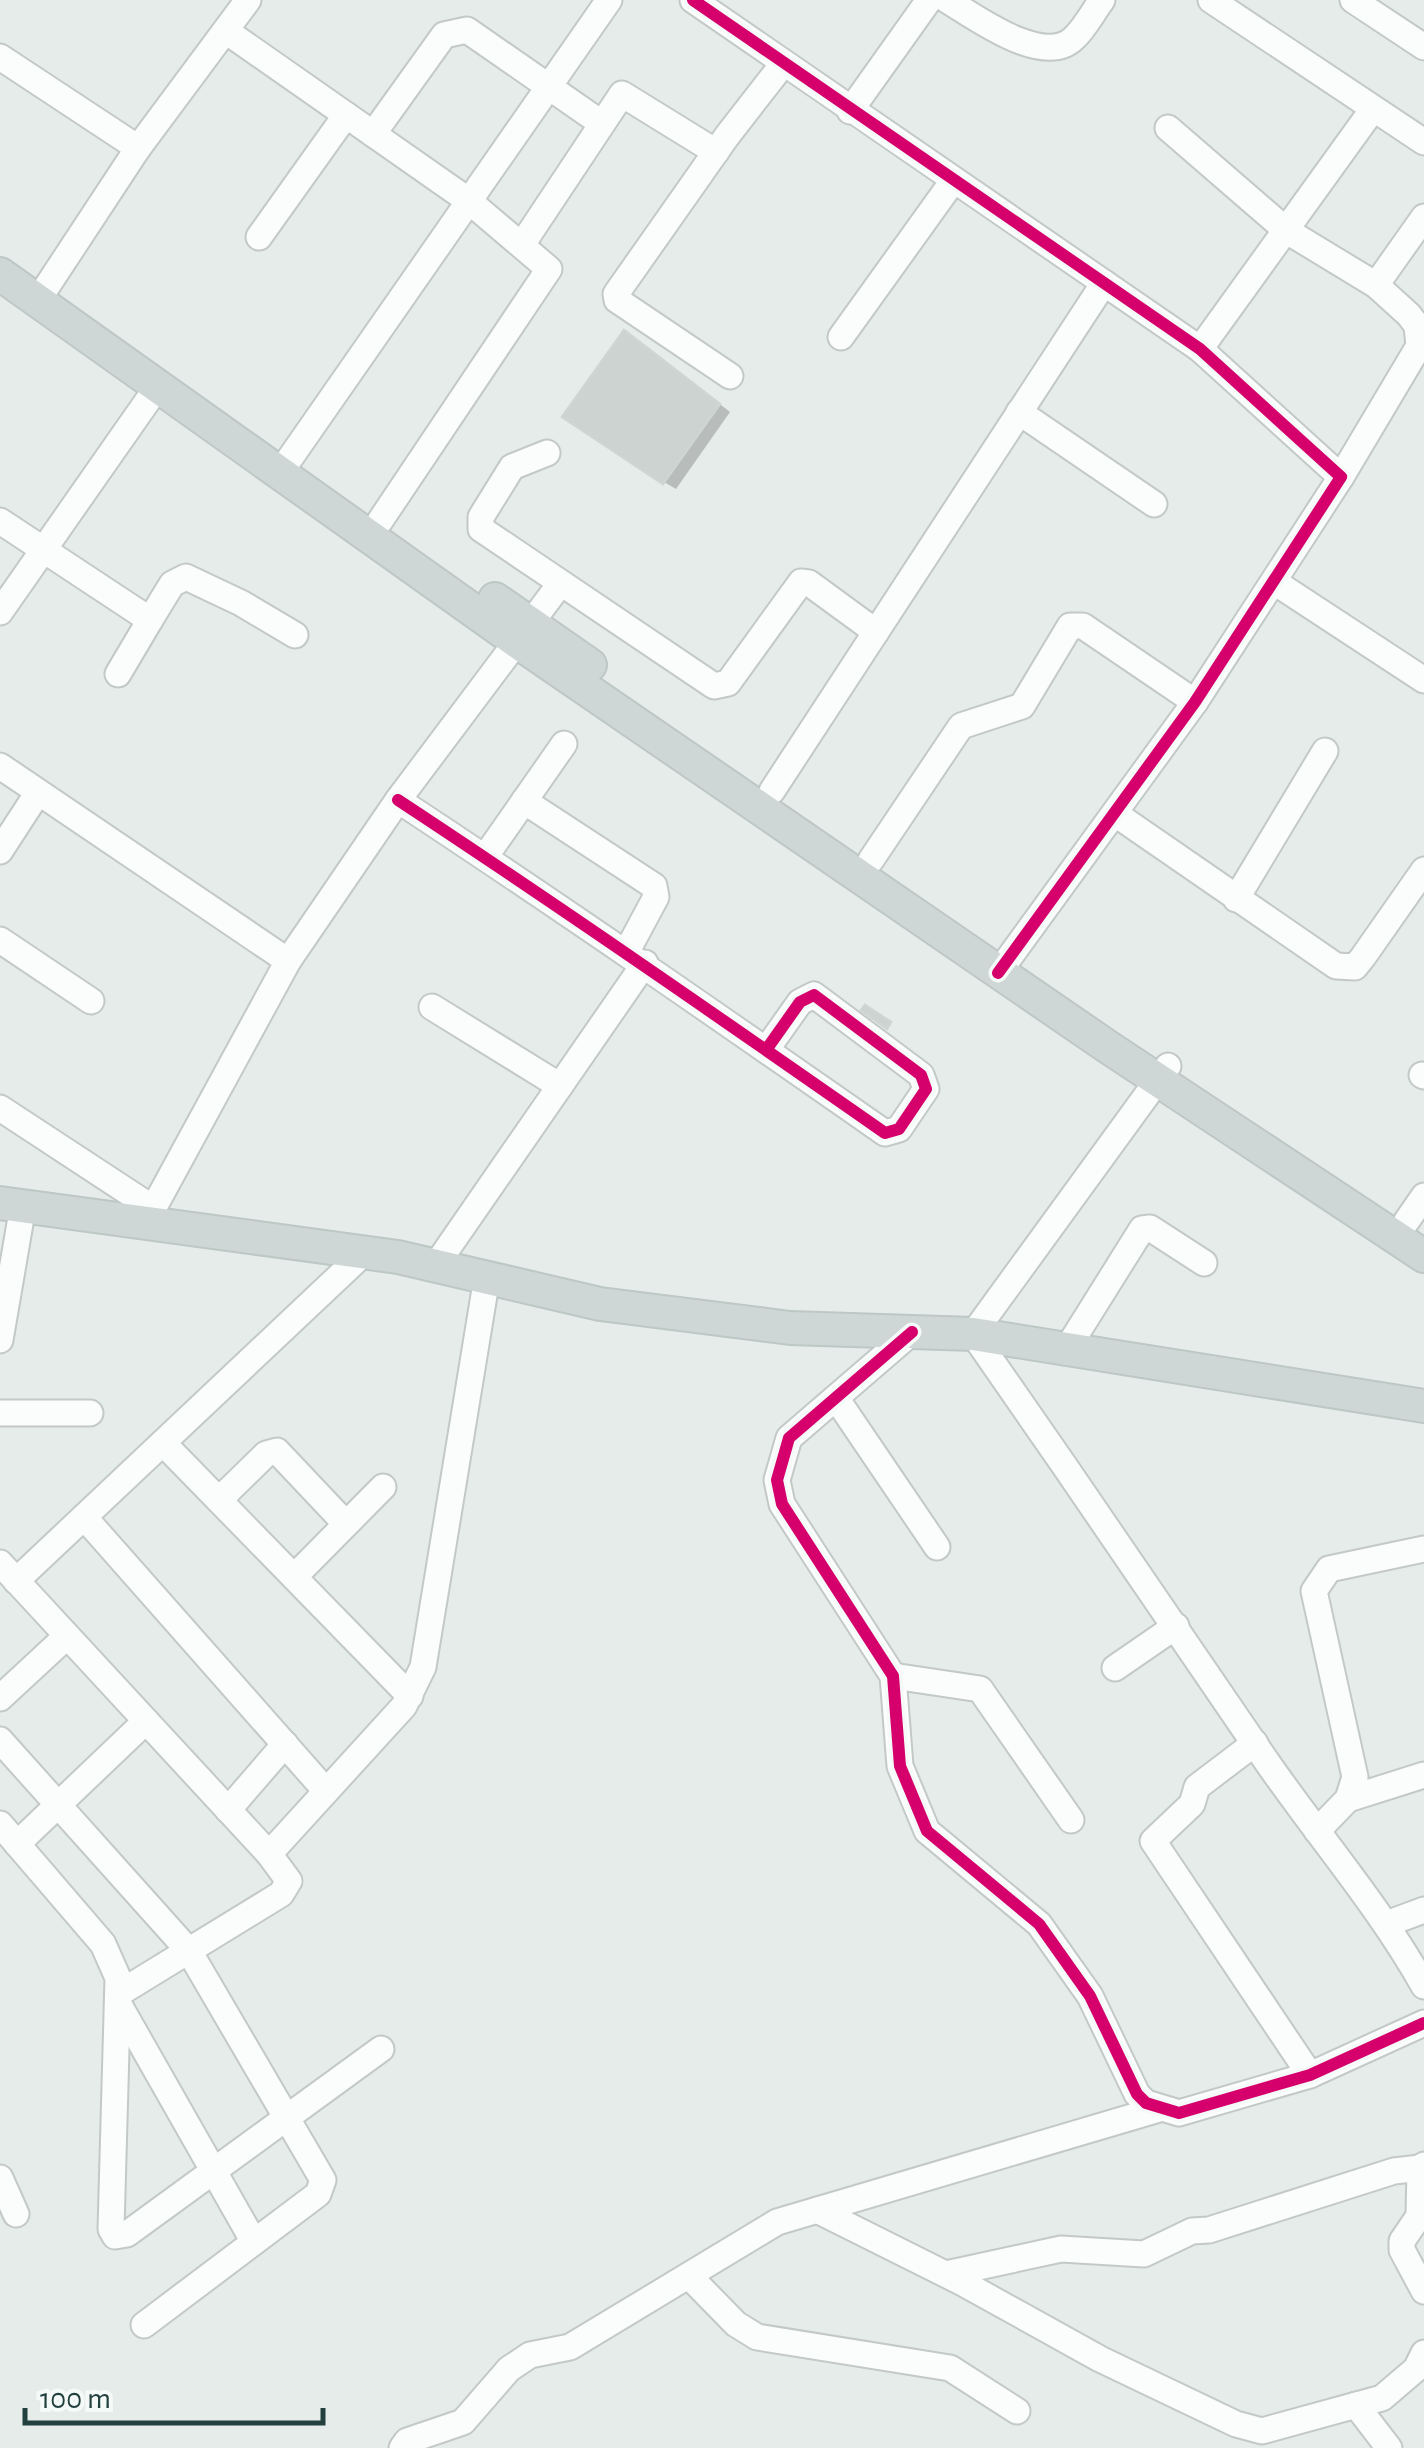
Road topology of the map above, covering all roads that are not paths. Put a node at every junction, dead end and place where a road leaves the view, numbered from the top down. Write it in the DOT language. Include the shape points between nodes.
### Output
graph roads {
  1 [pos="248,0"];
  2 [pos="609,0"];
  3 [pos="693,0"];
  4 [pos="929,0"];
  5 [pos="947,0"];
  6 [pos="1102,0"];
  7 [pos="1210,0"];
  8 [pos="1353,0"];
  9 [pos="226,31"];
  10 [pos="1424,47"];
  11 [pos="0,57"];
  12 [pos="784,64"];
  13 [pos="546,89"];
  14 [pos="1373,109"];
  15 [pos="850,111"];
  16 [pos="346,115"];
  17 [pos="601,124"];
  18 [pos="1168,128"];
  19 [pos="373,134"];
  20 [pos="1424,142"];
  21 [pos="138,148"];
  22 [pos="716,152"];
  23 [pos="953,181"];
  24 [pos="469,201"];
  25 [pos="1424,218"];
  26 [pos="1287,231"];
  27 [pos="259,238"];
  28 [pos="523,243"];
  29 [pos="2,276"];
  30 [pos="1104,283"];
  31 [pos="1376,286"];
  32 [pos="42,294"];
  33 [pos="840,337"];
  34 [pos="1200,349"];
  35 [pos="730,376"];
  36 [pos="158,386"];
  37 [pos="1019,412"];
  38 [pos="547,453"];
  39 [pos="284,466"];
  40 [pos="1341,477"];
  41 [pos="1154,504"];
  42 [pos="0,521"];
  43 [pos="380,521"];
  44 [pos="44,553"];
  45 [pos="1276,583"];
  46 [pos="560,584"];
  47 [pos="0,612"];
  48 [pos="150,620"];
  49 [pos="876,632"];
  50 [pos="526,634"];
  51 [pos="295,635"];
  52 [pos="118,674"];
  53 [pos="1424,680"];
  54 [pos="1195,702"];
  55 [pos="564,744"];
  56 [pos="1325,751"];
  57 [pos="0,766"];
  58 [pos="772,791"];
  59 [pos="37,794"];
  60 [pos="398,800"];
  61 [pos="524,802"];
  62 [pos="1117,815"];
  63 [pos="0,851"];
  64 [pos="485,857"];
  65 [pos="871,860"];
  66 [pos="1424,870"];
  67 [pos="1236,899"];
  68 [pos="0,940"];
  69 [pos="636,957"];
  70 [pos="288,960"];
  71 [pos="1004,966"];
  72 [pos="90,1001"];
  73 [pos="432,1006"];
  74 [pos="766,1050"];
  75 [pos="1163,1072"];
  76 [pos="560,1086"];
  77 [pos="0,1108"];
  78 [pos="11,1204"];
  79 [pos="150,1214"];
  80 [pos="1418,1217"];
  81 [pos="365,1252"];
  82 [pos="1424,1256"];
  83 [pos="1204,1263"];
  84 [pos="436,1265"];
  85 [pos="487,1277"];
  86 [pos="912,1332"];
  87 [pos="973,1334"];
  88 [pos="0,1340"];
  89 [pos="1065,1352"];
  90 [pos="836,1398"];
  91 [pos="1424,1406"];
  92 [pos="0,1413"];
  93 [pos="90,1413"];
  94 [pos="163,1443"];
  95 [pos="382,1487"];
  96 [pos="219,1500"];
  97 [pos="84,1518"];
  98 [pos="346,1524"];
  99 [pos="936,1547"];
  100 [pos="1424,1550"];
  101 [pos="8,1572"];
  102 [pos="294,1577"];
  103 [pos="1176,1626"];
  104 [pos="67,1636"];
  105 [pos="1115,1668"];
  106 [pos="893,1676"];
  107 [pos="410,1696"];
  108 [pos="0,1698"];
  109 [pos="146,1721"];
  110 [pos="0,1740"];
  111 [pos="1255,1742"];
  112 [pos="284,1744"];
  113 [pos="1424,1775"];
  114 [pos="326,1791"];
  115 [pos="1348,1799"];
  116 [pos="60,1804"];
  117 [pos="228,1810"];
  118 [pos="1071,1820"];
  119 [pos="0,1824"];
  120 [pos="1316,1831"];
  121 [pos="18,1844"];
  122 [pos="269,1854"];
  123 [pos="1424,1910"];
  124 [pos="1388,1923"];
  125 [pos="189,1950"];
  126 [pos="1424,1986"];
  127 [pos="118,1999"];
  128 [pos="1424,2023"];
  129 [pos="381,2048"];
  130 [pos="1310,2075"];
  131 [pos="1159,2109"];
  132 [pos="290,2118"];
  133 [pos="1422,2167"];
  134 [pos="214,2173"];
  135 [pos="0,2178"];
  136 [pos="817,2210"];
  137 [pos="16,2214"];
  138 [pos="254,2242"];
  139 [pos="946,2274"];
  140 [pos="690,2277"];
  141 [pos="1424,2291"];
  142 [pos="144,2325"];
  143 [pos="1424,2352"];
  144 [pos="1356,2405"];
  145 [pos="1017,2411"];
  146 [pos="402,2448"];
  147 [pos="1389,2448"];
  1 -- 9 [label="street"];
  2 -- 13 [label="street"];
  3 -- 12 [label="street"];
  4 -- 15 [label="street"];
  5 -- 6 [label="street" via="1024,44 1059,47 1074,39"];
  7 -- 14 [label="street"];
  8 -- 10 [label="street"];
  9 -- 16 [label="street"];
  9 -- 21 [label="street"];
  11 -- 21 [label="street"];
  12 -- 15 [label="street"];
  12 -- 22 [label="street"];
  13 -- 17 [label="street"];
  13 -- 19 [label="street" via="457,29 444,35"];
  13 -- 24 [label="street"];
  14 -- 20 [label="street"];
  14 -- 26 [label="street"];
  15 -- 23 [label="street"];
  16 -- 19 [label="street"];
  16 -- 27 [label="street"];
  17 -- 22 [label="street" via="624,93"];
  17 -- 28 [label="street"];
  18 -- 26 [label="street"];
  19 -- 24 [label="street"];
  21 -- 32 [label="street"];
  22 -- 35 [label="street" via="616,297"];
  23 -- 30 [label="street"];
  23 -- 33 [label="street"];
  24 -- 28 [label="street"];
  24 -- 39 [label="street"];
  25 -- 31 [label="street"];
  26 -- 31 [label="street"];
  26 -- 34 [label="street"];
  28 -- 43 [label="street" via="549,274"];
  29 -- 32 [label="main road"];
  30 -- 34 [label="street"];
  30 -- 37 [label="street"];
  31 -- 40 [label="street" via="1410,315 1418,346"];
  32 -- 36 [label="main road"];
  32 -- 39 [label="main road"];
  34 -- 40 [label="street"];
  36 -- 39 [label="main road"];
  36 -- 44 [label="street"];
  37 -- 41 [label="street"];
  37 -- 49 [label="street"];
  38 -- 46 [label="street" via="512,468 480,522"];
  39 -- 43 [label="main road"];
  39 -- 50 [label="main road"];
  40 -- 45 [label="street"];
  42 -- 44 [label="street"];
  43 -- 50 [label="main road"];
  44 -- 47 [label="street"];
  44 -- 48 [label="street"];
  45 -- 53 [label="street"];
  45 -- 54 [label="street"];
  46 -- 49 [label="street" via="714,686 728,683 800,582"];
  46 -- 50 [label="street"];
  48 -- 51 [label="street" via="172,584 186,578"];
  48 -- 52 [label="street"];
  49 -- 58 [label="street"];
  50 -- 58 [label="main road"];
  50 -- 60 [label="street"];
  50 -- 71 [label="main road"];
  54 -- 62 [label="street"];
  54 -- 65 [label="street" via="1074,624 1022,706 961,726"];
  55 -- 61 [label="street"];
  56 -- 67 [label="street"];
  57 -- 59 [label="street"];
  58 -- 65 [label="main road"];
  59 -- 63 [label="street"];
  59 -- 70 [label="street"];
  60 -- 64 [label="street"];
  60 -- 70 [label="street"];
  61 -- 64 [label="street"];
  61 -- 69 [label="street" via="654,886"];
  62 -- 67 [label="street"];
  62 -- 71 [label="street"];
  64 -- 69 [label="street"];
  65 -- 71 [label="main road"];
  66 -- 67 [label="street" via="1355,967 1336,966"];
  68 -- 72 [label="street"];
  69 -- 74 [label="street"];
  69 -- 76 [label="street"];
  70 -- 79 [label="street"];
  71 -- 75 [label="main road"];
  73 -- 76 [label="street"];
  74 -- 74 [label="street" via="885,1132 899,1129 926,1090 921,1076 814,995 800,1002"];
  75 -- 80 [label="main road"];
  75 -- 82 [label="main road"];
  75 -- 87 [label="street"];
  76 -- 84 [label="street"];
  77 -- 79 [label="street"];
  78 -- 79 [label="main road"];
  78 -- 88 [label="street"];
  79 -- 81 [label="main road"];
  81 -- 84 [label="main road"];
  81 -- 94 [label="street"];
  83 -- 89 [label="street" via="1142,1229"];
  84 -- 85 [label="main road"];
  85 -- 86 [label="main road" via="600,1304 790,1328"];
  85 -- 107 [label="street" via="439,1591"];
  86 -- 87 [label="main road"];
  86 -- 90 [label="street"];
  87 -- 89 [label="main road"];
  87 -- 103 [label="street"];
  89 -- 91 [label="main road"];
  90 -- 99 [label="street"];
  90 -- 106 [label="street" via="789,1438 778,1466 778,1492"];
  92 -- 93 [label="street"];
  94 -- 96 [label="street"];
  94 -- 97 [label="street"];
  95 -- 98 [label="street"];
  96 -- 98 [label="street" via="277,1451"];
  96 -- 102 [label="street"];
  97 -- 101 [label="street"];
  97 -- 112 [label="street"];
  98 -- 102 [label="street"];
  100 -- 115 [label="street" via="1329,1569 1314,1591 1355,1777"];
  101 -- 104 [label="street"];
  102 -- 107 [label="street"];
  103 -- 105 [label="street"];
  103 -- 111 [label="street"];
  104 -- 108 [label="street"];
  104 -- 109 [label="street"];
  106 -- 118 [label="street" via="980,1688"];
  106 -- 131 [label="street" via="900,1766 927,1832 1039,1924 1090,1996 1137,2094"];
  107 -- 114 [label="street"];
  109 -- 116 [label="street"];
  109 -- 117 [label="street"];
  110 -- 116 [label="street"];
  111 -- 120 [label="street"];
  111 -- 130 [label="street" via="1197,1787 1192,1804 1153,1841"];
  112 -- 114 [label="street"];
  112 -- 117 [label="street"];
  113 -- 115 [label="street"];
  114 -- 122 [label="street"];
  115 -- 120 [label="street"];
  116 -- 121 [label="street"];
  116 -- 125 [label="street"];
  117 -- 122 [label="street"];
  119 -- 121 [label="street"];
  120 -- 124 [label="street"];
  121 -- 127 [label="street" via="102,1944 118,1978"];
  122 -- 125 [label="street" via="288,1886"];
  123 -- 124 [label="street"];
  124 -- 126 [label="street"];
  125 -- 127 [label="street"];
  125 -- 132 [label="street"];
  127 -- 134 [label="street"];
  127 -- 134 [label="street" via="115,2236"];
  128 -- 130 [label="street"];
  129 -- 132 [label="street"];
  130 -- 131 [label="street" via="1180,2112"];
  131 -- 136 [label="street"];
  132 -- 134 [label="street"];
  132 -- 138 [label="street" via="324,2186"];
  133 -- 139 [label="street" via="1192,2231 1144,2254 1061,2249"];
  133 -- 141 [label="street" via="1419,2216 1402,2241"];
  134 -- 138 [label="street"];
  135 -- 137 [label="street"];
  136 -- 139 [label="street"];
  136 -- 140 [label="street" via="777,2222"];
  138 -- 142 [label="street"];
  139 -- 144 [label="street" via="1236,2424 1262,2431"];
  140 -- 145 [label="street" via="757,2338 950,2368"];
  140 -- 146 [label="street" via="570,2347 530,2355 463,2422"];
  143 -- 144 [label="street" via="1390,2393"];
  144 -- 147 [label="street"];
}
